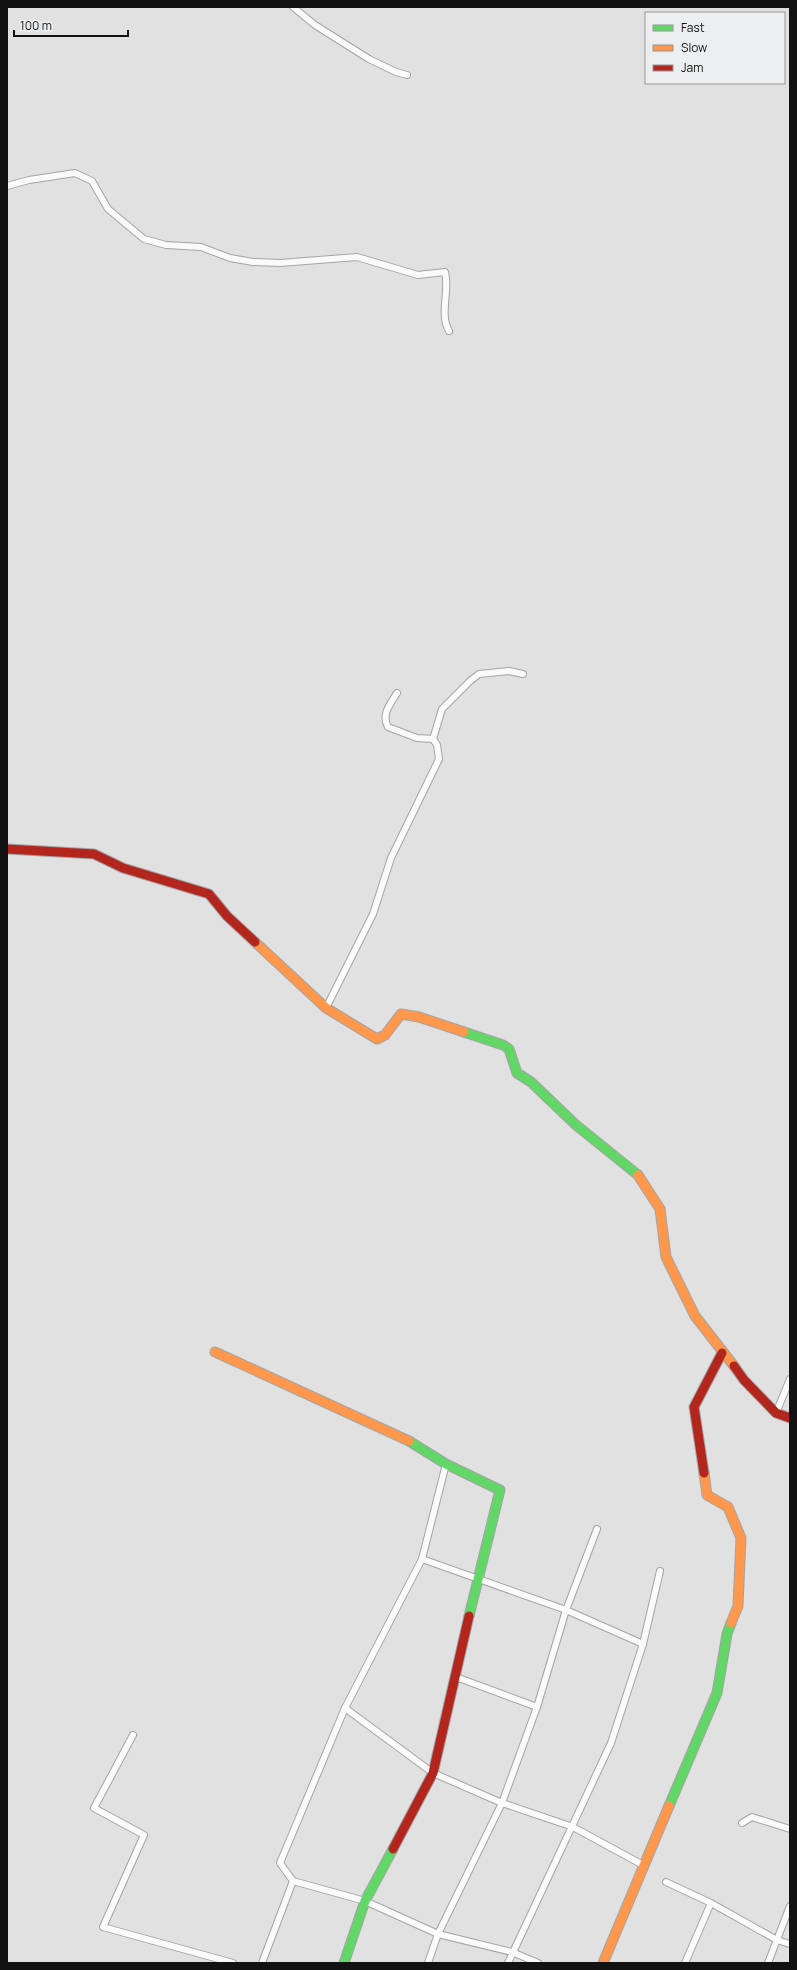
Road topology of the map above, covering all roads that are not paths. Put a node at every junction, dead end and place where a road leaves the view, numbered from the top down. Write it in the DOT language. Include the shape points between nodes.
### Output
graph roads {
  1 [pos="293,7"];
  2 [pos="407,75"];
  3 [pos="7,186"];
  4 [pos="449,331"];
  5 [pos="523,674"];
  6 [pos="397,693"];
  7 [pos="433,740"];
  8 [pos="7,849"];
  9 [pos="326,1008"];
  10 [pos="215,1352"];
  11 [pos="722,1353"];
  12 [pos="790,1379"];
  13 [pos="776,1413"];
  14 [pos="790,1418"];
  15 [pos="446,1464"];
  16 [pos="597,1529"];
  17 [pos="422,1559"];
  18 [pos="660,1571"];
  19 [pos="477,1580"];
  20 [pos="566,1610"];
  21 [pos="643,1644"];
  22 [pos="456,1677"];
  23 [pos="537,1707"];
  24 [pos="345,1708"];
  25 [pos="133,1735"];
  26 [pos="433,1773"];
  27 [pos="502,1803"];
  28 [pos="742,1823"];
  29 [pos="573,1827"];
  30 [pos="790,1829"];
  31 [pos="643,1866"];
  32 [pos="293,1881"];
  33 [pos="666,1882"];
  34 [pos="365,1901"];
  35 [pos="711,1903"];
  36 [pos="790,1906"];
  37 [pos="438,1934"];
  38 [pos="776,1940"];
  39 [pos="790,1944"];
  40 [pos="512,1952"];
  41 [pos="606,1962"];
  42 [pos="233,1963"];
  43 [pos="262,1963"];
  44 [pos="344,1963"];
  45 [pos="428,1963"];
  46 [pos="508,1963"];
  47 [pos="538,1963"];
  48 [pos="685,1963"];
  49 [pos="768,1963"];
  1 -- 2 [label="street" via="315,25 369,59"];
  3 -- 4 [label="street" via="75,173 92,181 108,209 144,239 166,245 201,247 230,258 280,263 357,258 418,275 445,272 448,282 444,323"];
  5 -- 7 [label="street" via="509,671 479,674 442,708"];
  6 -- 7 [label="street" via="386,712 385,721 388,727 417,738"];
  7 -- 9 [label="street" via="437,745 439,759 391,858 373,914"];
  8 -- 9 [label="street" via="94,854 123,868 209,894 227,916"];
  9 -- 11 [label="street" via="377,1039 385,1035 401,1014 503,1044 509,1049 517,1073 531,1082 576,1125 641,1178 660,1209 666,1258 695,1316"];
  10 -- 15 [label="street" via="407,1439"];
  11 -- 13 [label="street"];
  11 -- 31 [label="street" via="694,1407 707,1494 728,1507 741,1538 738,1606 727,1634 717,1693"];
  12 -- 13 [label="street"];
  13 -- 14 [label="street"];
  15 -- 17 [label="street"];
  15 -- 19 [label="street" via="500,1490"];
  16 -- 20 [label="street"];
  17 -- 19 [label="street"];
  17 -- 24 [label="street"];
  18 -- 21 [label="street"];
  19 -- 20 [label="street"];
  19 -- 22 [label="street"];
  20 -- 21 [label="street"];
  20 -- 23 [label="street"];
  21 -- 29 [label="street" via="611,1743"];
  22 -- 23 [label="street"];
  22 -- 26 [label="street"];
  23 -- 27 [label="street"];
  24 -- 26 [label="street"];
  24 -- 32 [label="street" via="280,1863"];
  25 -- 42 [label="street" via="94,1808 144,1835 103,1927"];
  26 -- 27 [label="street"];
  26 -- 34 [label="street"];
  27 -- 29 [label="street"];
  27 -- 37 [label="street"];
  28 -- 30 [label="street" via="752,1817"];
  29 -- 31 [label="street"];
  29 -- 40 [label="street"];
  31 -- 41 [label="street"];
  32 -- 34 [label="street"];
  32 -- 43 [label="street"];
  33 -- 35 [label="street"];
  34 -- 37 [label="street"];
  34 -- 44 [label="street"];
  35 -- 38 [label="street"];
  35 -- 48 [label="street"];
  36 -- 38 [label="street"];
  37 -- 40 [label="street"];
  37 -- 45 [label="street"];
  38 -- 39 [label="street"];
  38 -- 49 [label="street"];
  40 -- 46 [label="street"];
  40 -- 47 [label="street"];
}
